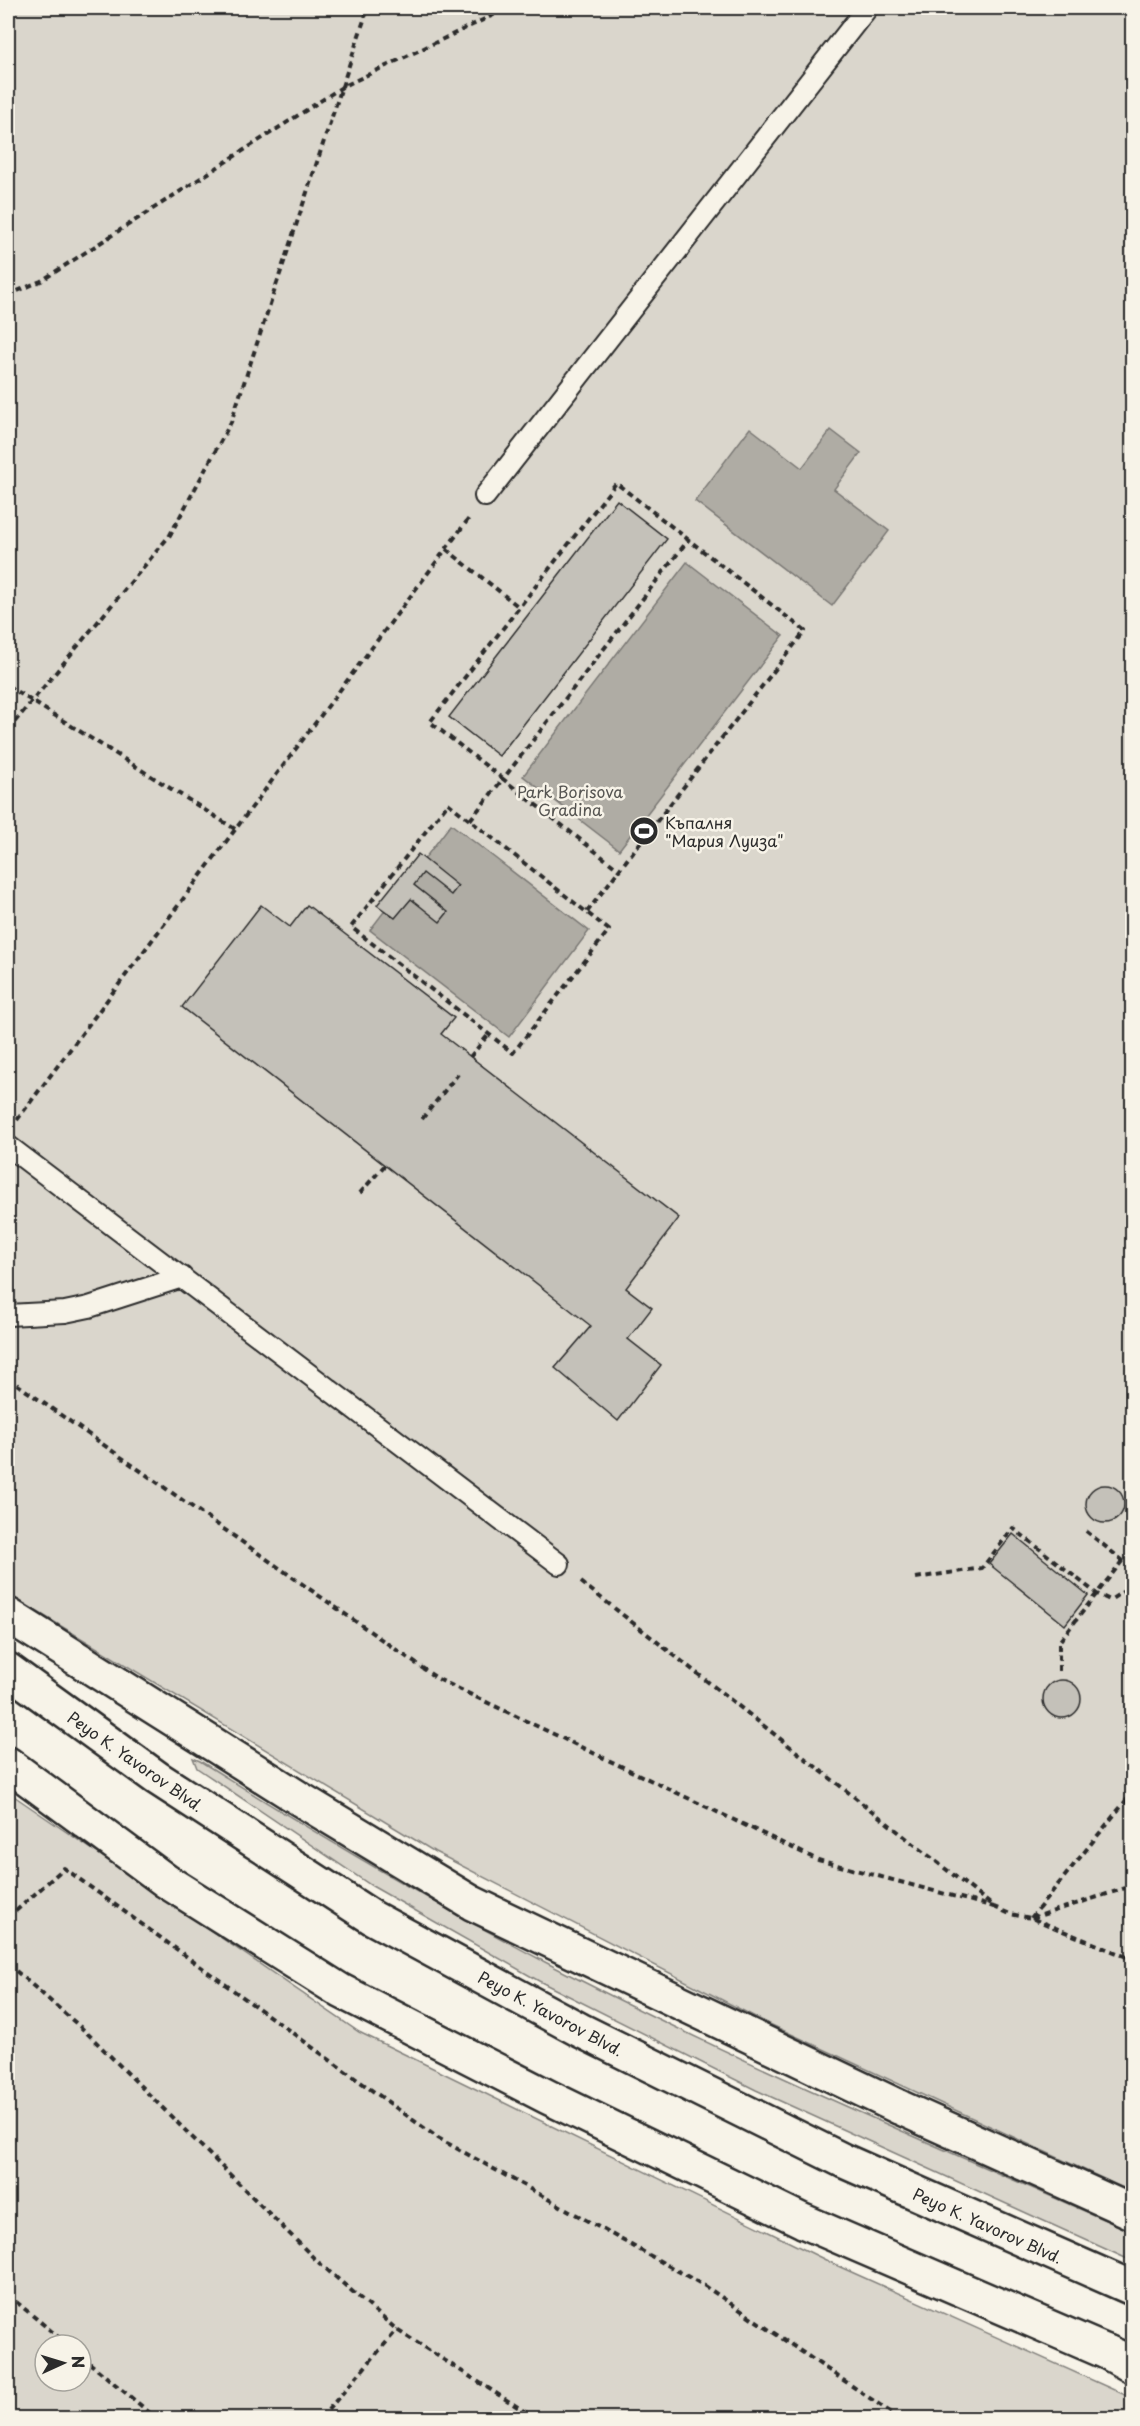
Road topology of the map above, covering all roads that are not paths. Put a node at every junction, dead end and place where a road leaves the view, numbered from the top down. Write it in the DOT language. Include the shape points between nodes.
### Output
graph roads {
  1 [pos="867,8"];
  2 [pos="485,496"];
  3 [pos="8,1146"];
  4 [pos="182,1277"];
  5 [pos="8,1316"];
  6 [pos="559,1564"];
  7 [pos="8,1615"];
  8 [pos="8,1670"];
  9 [pos="8,1764"];
  10 [pos="1132,2212"];
  11 [pos="1132,2288"];
  12 [pos="1124,2360"];
  1 -- 2 [label="lane"];
  3 -- 4 [label="lane"];
  4 -- 5 [label="lane" via="89,1307"];
  4 -- 6 [label="lane"];
  7 -- 10 [label="main road" via="472,1903 901,2108"];
  8 -- 11 [label="main road, Peyo K. Yavorov Blvd." via="157,1778 373,1918 580,2030 844,2161"];
  9 -- 12 [label="main road" via="165,1881 341,1991 803,2222"];
}
